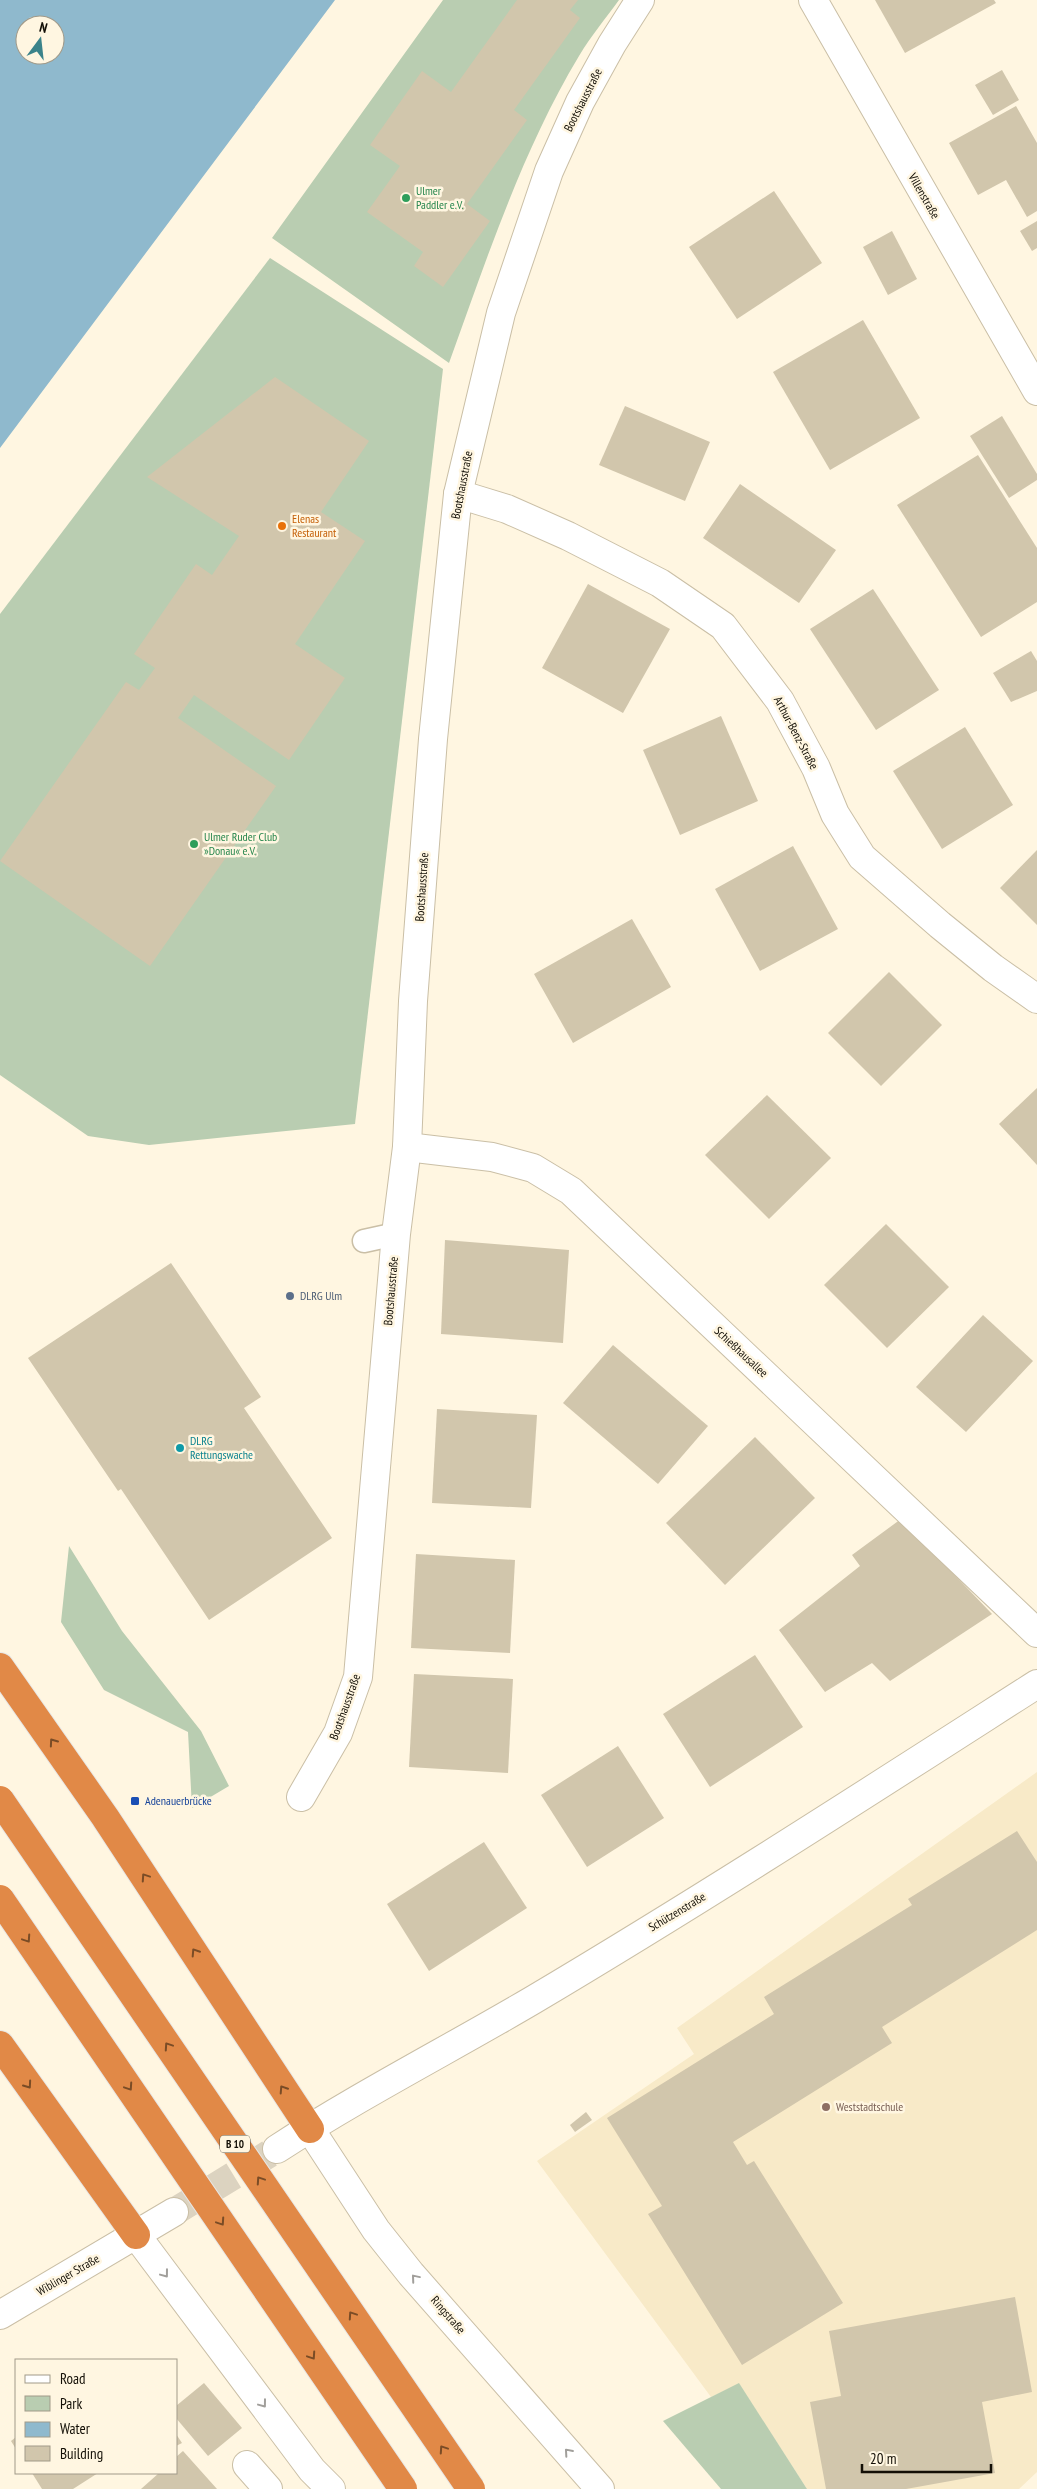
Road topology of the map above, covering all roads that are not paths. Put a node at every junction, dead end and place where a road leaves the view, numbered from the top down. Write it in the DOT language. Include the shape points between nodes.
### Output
graph roads {
  1 [pos="640,0"];
  2 [pos="813,0"];
  3 [pos="1037,391"];
  4 [pos="458,494"];
  5 [pos="1037,999"];
  6 [pos="406,1148"];
  7 [pos="396,1234"];
  8 [pos="364,1241"];
  9 [pos="1037,1633"];
  10 [pos="0,1667"];
  11 [pos="1037,1684"];
  12 [pos="301,1797"];
  13 [pos="0,1800"];
  14 [pos="0,1898"];
  15 [pos="0,2045"];
  16 [pos="310,2129"];
  17 [pos="277,2149"];
  18 [pos="174,2212"];
  19 [pos="136,2235"];
  20 [pos="0,2315"];
  21 [pos="247,2466"];
  22 [pos="268,2489"];
  23 [pos="331,2489"];
  24 [pos="403,2489"];
  25 [pos="471,2489"];
  26 [pos="600,2489"];
  1 -- 4 [label="street, Bootshausstraße" via="580,102 549,171 501,313"];
  2 -- 3 [label="street, Villenstraße"];
  4 -- 5 [label="street, Arthur-Benz-Straße" via="507,509 568,536 660,583 723,626 780,701 816,768 835,814 862,857 985,962"];
  4 -- 6 [label="street, Bootshausstraße" via="433,739 413,1001"];
  6 -- 7 [label="street, Bootshausstraße"];
  6 -- 9 [label="street, Schießhausallee" via="492,1157 533,1168 571,1191"];
  7 -- 8 [label="lane"];
  7 -- 12 [label="street, Bootshausstraße" via="358,1677 338,1733"];
  16 -- 10 [label="highway, one-way" via="110,1824"];
  11 -- 16 [label="street, Schützenstraße" via="730,1880"];
  25 -- 13 [label="highway, B 10, one-way, bridge"];
  14 -- 24 [label="highway, one-way, bridge"];
  15 -- 19 [label="highway, one-way"];
  16 -- 17 [label="street, Schützenstraße"];
  26 -- 16 [label="street, Ringstraße, one-way" via="411,2274 376,2230"];
  18 -- 19 [label="street, Wiblinger Straße"];
  19 -- 20 [label="street, Wiblinger Straße"];
  19 -- 23 [label="street, one-way" via="312,2470"];
  21 -- 22 [label="street"];
}
